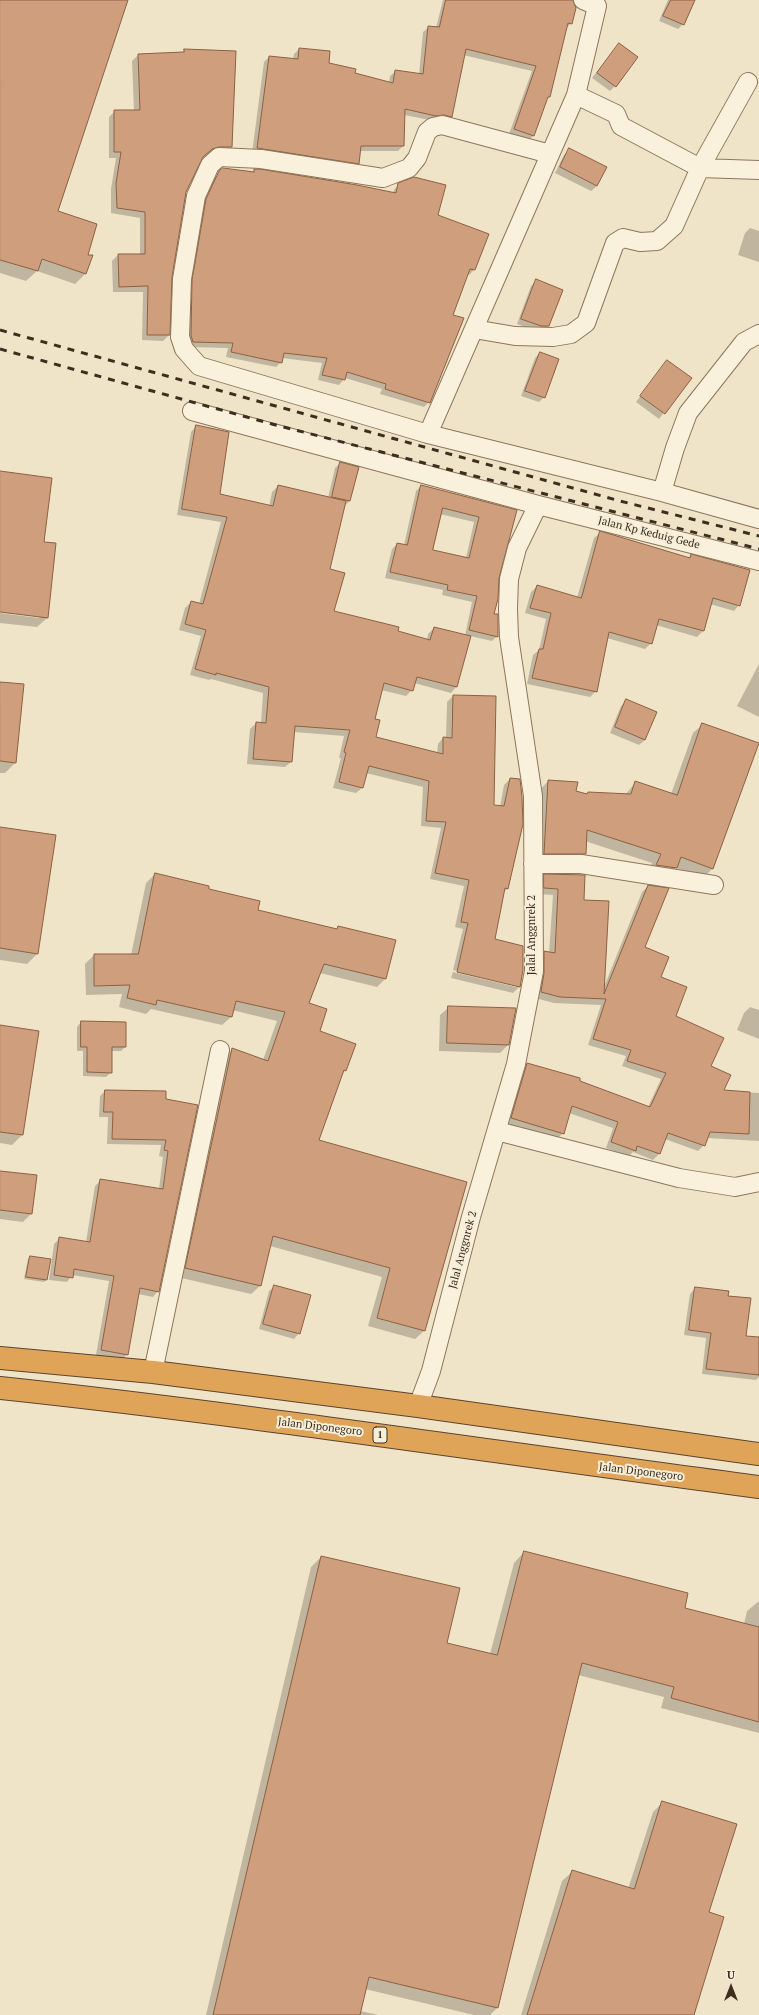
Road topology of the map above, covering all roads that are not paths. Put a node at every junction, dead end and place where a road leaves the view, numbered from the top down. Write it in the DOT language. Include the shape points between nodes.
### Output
graph roads {
  1 [pos="583,0"];
  2 [pos="748,82"];
  3 [pos="576,95"];
  4 [pos="550,154"];
  5 [pos="700,168"];
  6 [pos="759,170"];
  7 [pos="474,329"];
  8 [pos="759,334"];
  9 [pos="192,411"];
  10 [pos="428,434"];
  11 [pos="662,492"];
  12 [pos="538,505"];
  13 [pos="759,519"];
  14 [pos="759,562"];
  15 [pos="533,864"];
  16 [pos="714,885"];
  17 [pos="220,1050"];
  18 [pos="497,1131"];
  19 [pos="759,1182"];
  20 [pos="0,1358"];
  21 [pos="154,1372"];
  22 [pos="0,1388"];
  23 [pos="418,1406"];
  24 [pos="759,1454"];
  25 [pos="759,1487"];
  1 -- 3 [label="street" via="597,6"];
  2 -- 5 [label="street"];
  3 -- 4 [label="street"];
  3 -- 5 [label="street" via="616,114 621,126"];
  4 -- 7 [label="street"];
  4 -- 10 [label="street" via="442,125 427,132 417,158 409,168 384,178 225,156 214,160 204,177 196,196 182,279 180,338 189,355 199,366"];
  5 -- 6 [label="street"];
  5 -- 7 [label="street" via="674,226 657,241 640,242 623,238 615,243 586,323 570,334 552,337 515,336"];
  7 -- 10 [label="street"];
  8 -- 11 [label="street" via="744,342 688,413 674,448"];
  9 -- 12 [label="street, Jalan Kp Keduig Gede"];
  10 -- 11 [label="street"];
  11 -- 13 [label="street"];
  12 -- 14 [label="street, Jalan Kp Keduig Gede"];
  12 -- 15 [label="street, Jalal Anggnrek 2" via="516,548 509,579 508,609 509,638 533,796"];
  15 -- 16 [label="street" via="581,864"];
  15 -- 18 [label="street, Jalal Anggnrek 2" via="534,971 516,1064"];
  17 -- 21 [label="street"];
  18 -- 19 [label="street" via="679,1178 729,1186"];
  18 -- 23 [label="street, Jalal Anggnrek 2" via="471,1217 431,1371"];
  20 -- 21 [label="highway"];
  21 -- 23 [label="highway"];
  22 -- 25 [label="highway, Jalan Diponegoro / 1" via="351,1431 532,1458"];
  23 -- 24 [label="highway"];
}
